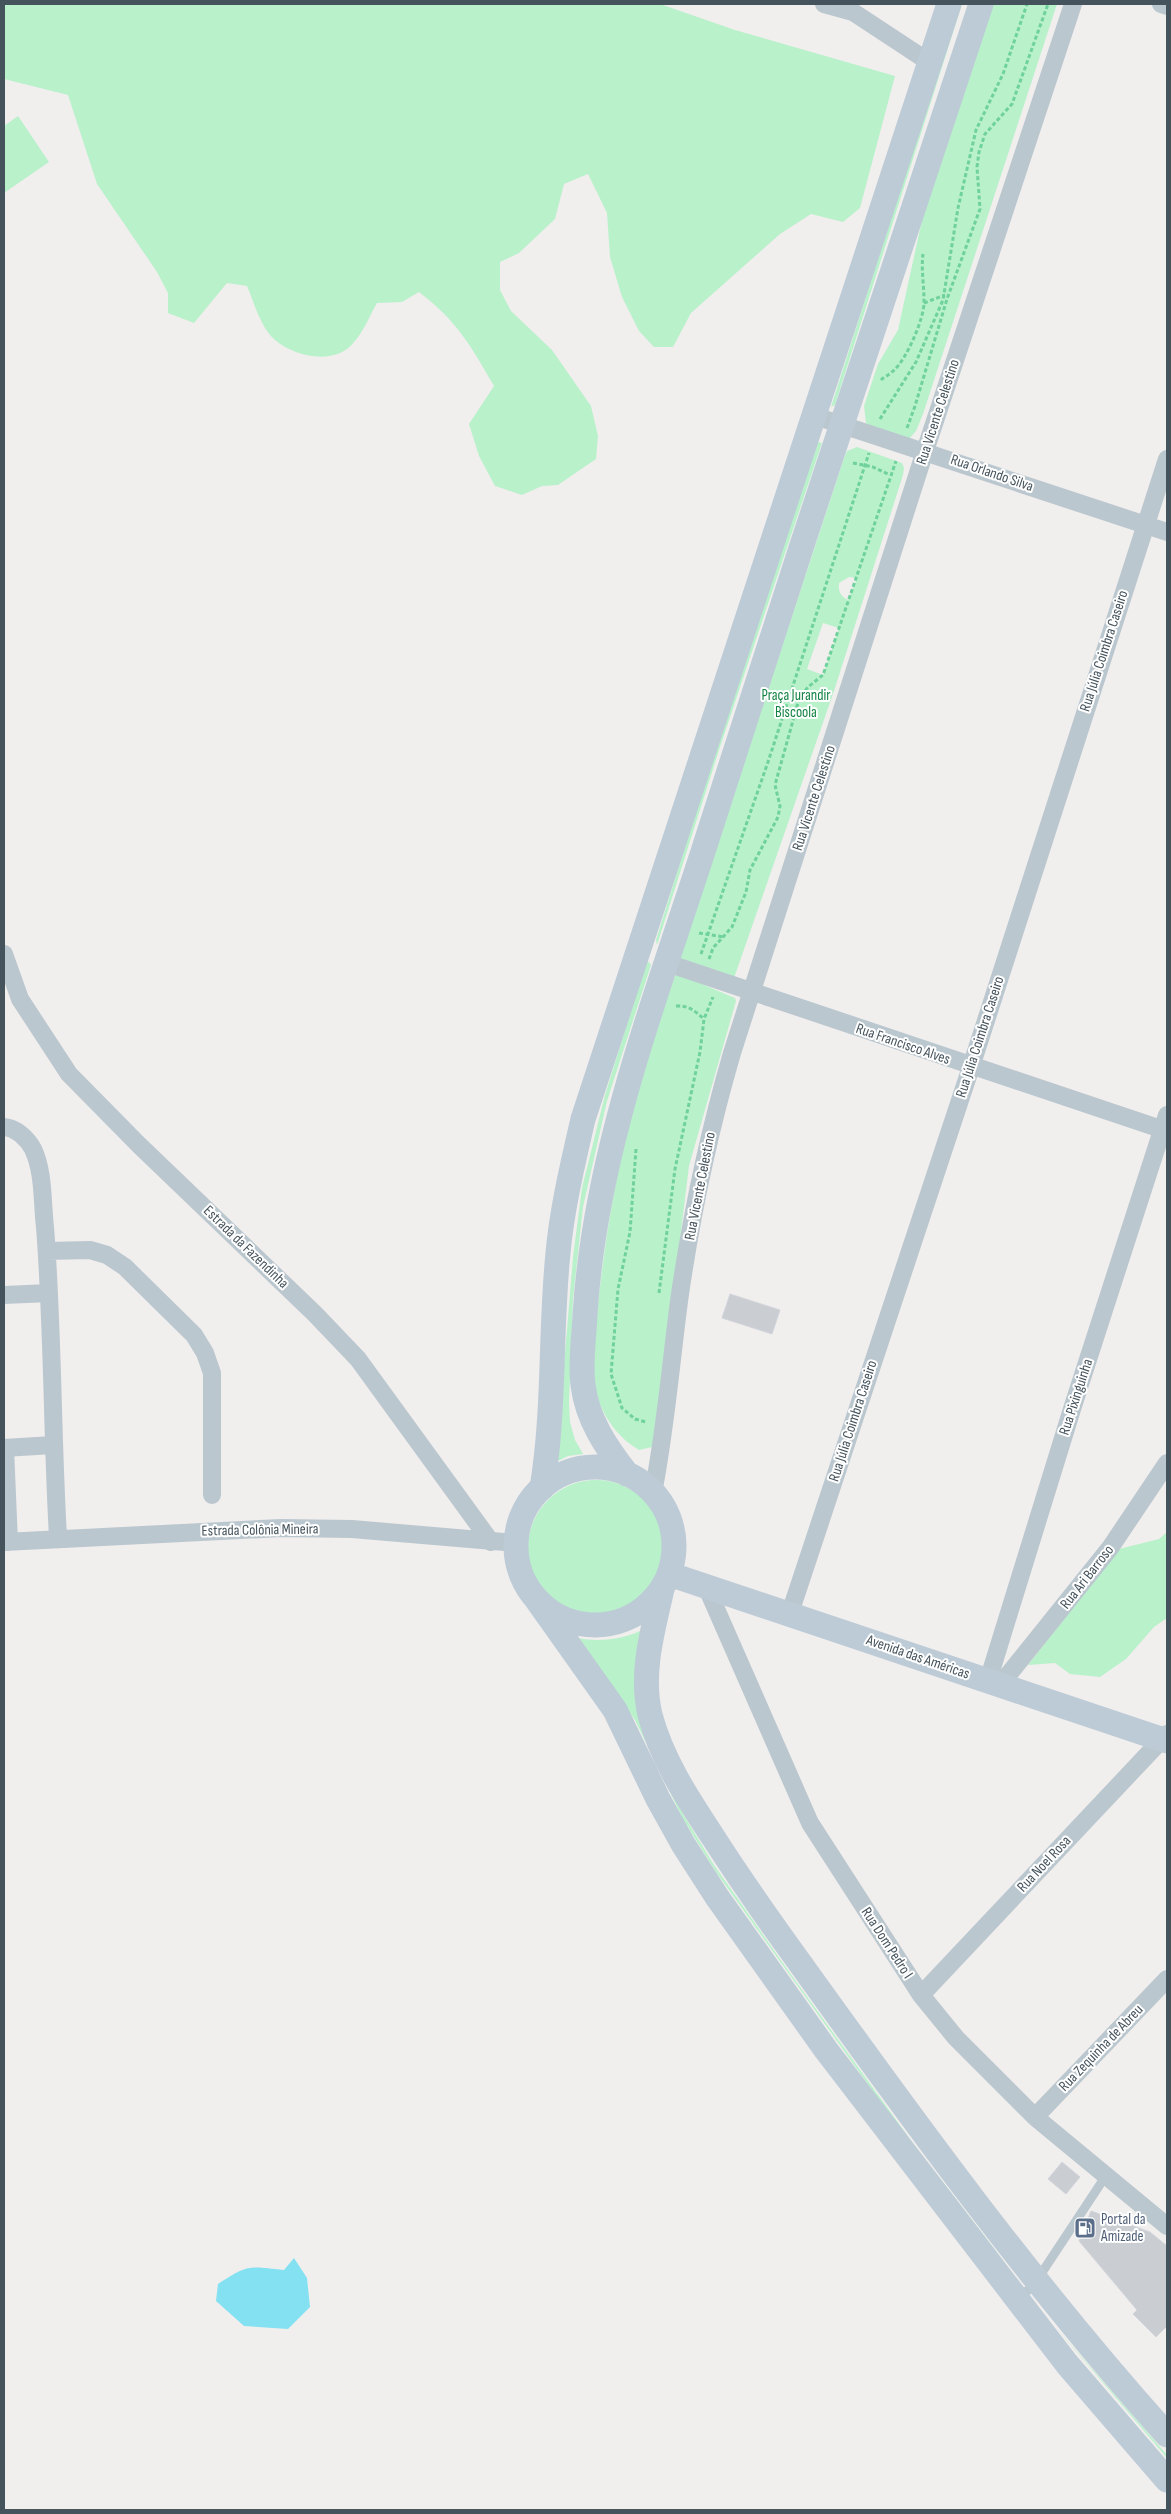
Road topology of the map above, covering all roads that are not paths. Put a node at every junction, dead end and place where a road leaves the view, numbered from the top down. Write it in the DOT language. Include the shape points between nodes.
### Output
graph roads {
  1 [pos="824,4"];
  2 [pos="949,4"];
  3 [pos="981,4"];
  4 [pos="1073,4"];
  5 [pos="1161,4"];
  6 [pos="1167,6"];
  7 [pos="854,8"];
  8 [pos="929,62"];
  9 [pos="816,416"];
  10 [pos="840,424"];
  11 [pos="925,451"];
  12 [pos="1167,459"];
  13 [pos="1144,525"];
  14 [pos="1167,532"];
  15 [pos="4,954"];
  16 [pos="667,963"];
  17 [pos="751,993"];
  18 [pos="971,1067"];
  19 [pos="1166,1125"];
  20 [pos="4,1127"];
  21 [pos="47,1251"];
  22 [pos="49,1292"];
  23 [pos="4,1295"];
  24 [pos="53,1445"];
  25 [pos="4,1448"];
  26 [pos="1167,1463"];
  27 [pos="627,1474"];
  28 [pos="542,1488"];
  29 [pos="653,1493"];
  30 [pos="212,1495"];
  31 [pos="58,1537"];
  32 [pos="6,1542"];
  33 [pos="491,1542"];
  34 [pos="516,1543"];
  35 [pos="666,1581"];
  36 [pos="706,1586"];
  37 [pos="537,1600"];
  38 [pos="790,1613"];
  39 [pos="994,1683"];
  40 [pos="1166,1738"];
  41 [pos="1167,1979"];
  42 [pos="921,1994"];
  43 [pos="1035,2117"];
  44 [pos="1105,2177"];
  45 [pos="1167,2226"];
  46 [pos="1037,2280"];
  47 [pos="1018,2301"];
  48 [pos="1167,2435"];
  49 [pos="1167,2480"];
  1 -- 7 [label="street"];
  2 -- 8 [label="main road"];
  3 -- 10 [label="main road"];
  4 -- 11 [label="street, Rua Vicente Celestino"];
  5 -- 6 [label="street"];
  7 -- 8 [label="street"];
  8 -- 9 [label="main road"];
  9 -- 10 [label="street, Rua Orlando Silva"];
  9 -- 28 [label="main road" via="584,1119 570,1174 558,1253 549,1442"];
  10 -- 11 [label="street, Rua Orlando Silva"];
  10 -- 16 [label="main road"];
  11 -- 13 [label="street, Rua Orlando Silva"];
  11 -- 17 [label="street, Rua Vicente Celestino"];
  12 -- 13 [label="street, Rua Júlia Coimbra Caseiro"];
  13 -- 14 [label="street, Rua Orlando Silva"];
  13 -- 18 [label="street, Rua Júlia Coimbra Caseiro"];
  15 -- 33 [label="street, Estrada da Fazendinha" via="20,999 69,1074 316,1314 358,1359"];
  16 -- 17 [label="street, Rua Francisco Alves"];
  16 -- 27 [label="main road" via="620,1111 598,1210 587,1280 583,1386 588,1410 598,1433"];
  17 -- 18 [label="street, Rua Francisco Alves"];
  17 -- 29 [label="street, Rua Vicente Celestino" via="710,1130 696,1196"];
  18 -- 19 [label="street, Rua Francisco Alves"];
  18 -- 38 [label="street, Rua Júlia Coimbra Caseiro"];
  19 -- 39 [label="street, Rua Pixinguinha" via="1072,1409"];
  20 -- 21 [label="street" via="23,1136 33,1149 40,1172"];
  21 -- 22 [label="street"];
  21 -- 30 [label="street" via="90,1250 107,1255 125,1267 194,1335 212,1373"];
  22 -- 23 [label="street"];
  22 -- 24 [label="street"];
  24 -- 25 [label="street"];
  24 -- 31 [label="street"];
  25 -- 32 [label="street"];
  26 -- 39 [label="street, Rua Ari Barroso" via="1110,1548"];
  27 -- 28 [label="main road" via="605,1468 582,1468 560,1475"];
  27 -- 29 [label="main road"];
  28 -- 34 [label="main road" via="523,1516"];
  29 -- 35 [label="main road" via="665,1511 672,1531 674,1552"];
  31 -- 32 [label="street, Estrada Colônia Mineira"];
  31 -- 33 [label="street, Estrada Colônia Mineira" via="281,1528 352,1529"];
  33 -- 34 [label="street, Estrada Colônia Mineira"];
  34 -- 37 [label="main road" via="520,1570"];
  35 -- 36 [label="main road, Avenida das Américas"];
  35 -- 37 [label="main road" via="646,1607 626,1620 602,1625 563,1618"];
  35 -- 46 [label="main road" via="647,1658 646,1689 659,1742 673,1772 745,1887 884,2081"];
  36 -- 38 [label="main road, Avenida das Américas"];
  36 -- 42 [label="street, Rua Dom Pedro I" via="810,1823"];
  37 -- 47 [label="main road" via="615,1710 658,1800 717,1896 832,2058"];
  38 -- 39 [label="main road, Avenida das Américas"];
  39 -- 40 [label="main road, Avenida das Américas"];
  40 -- 42 [label="street, Rua Noel Rosa"];
  41 -- 43 [label="street, Rua Zequinha de Abreu"];
  42 -- 43 [label="street, Rua Dom Pedro I" via="956,2038"];
  43 -- 44 [label="street, Rua Dom Pedro I"];
  44 -- 45 [label="street, Rua Dom Pedro I"];
  44 -- 46 [label="lane"];
  46 -- 47 [label="lane"];
  46 -- 48 [label="main road"];
  47 -- 49 [label="main road" via="1107,2412"];
}
